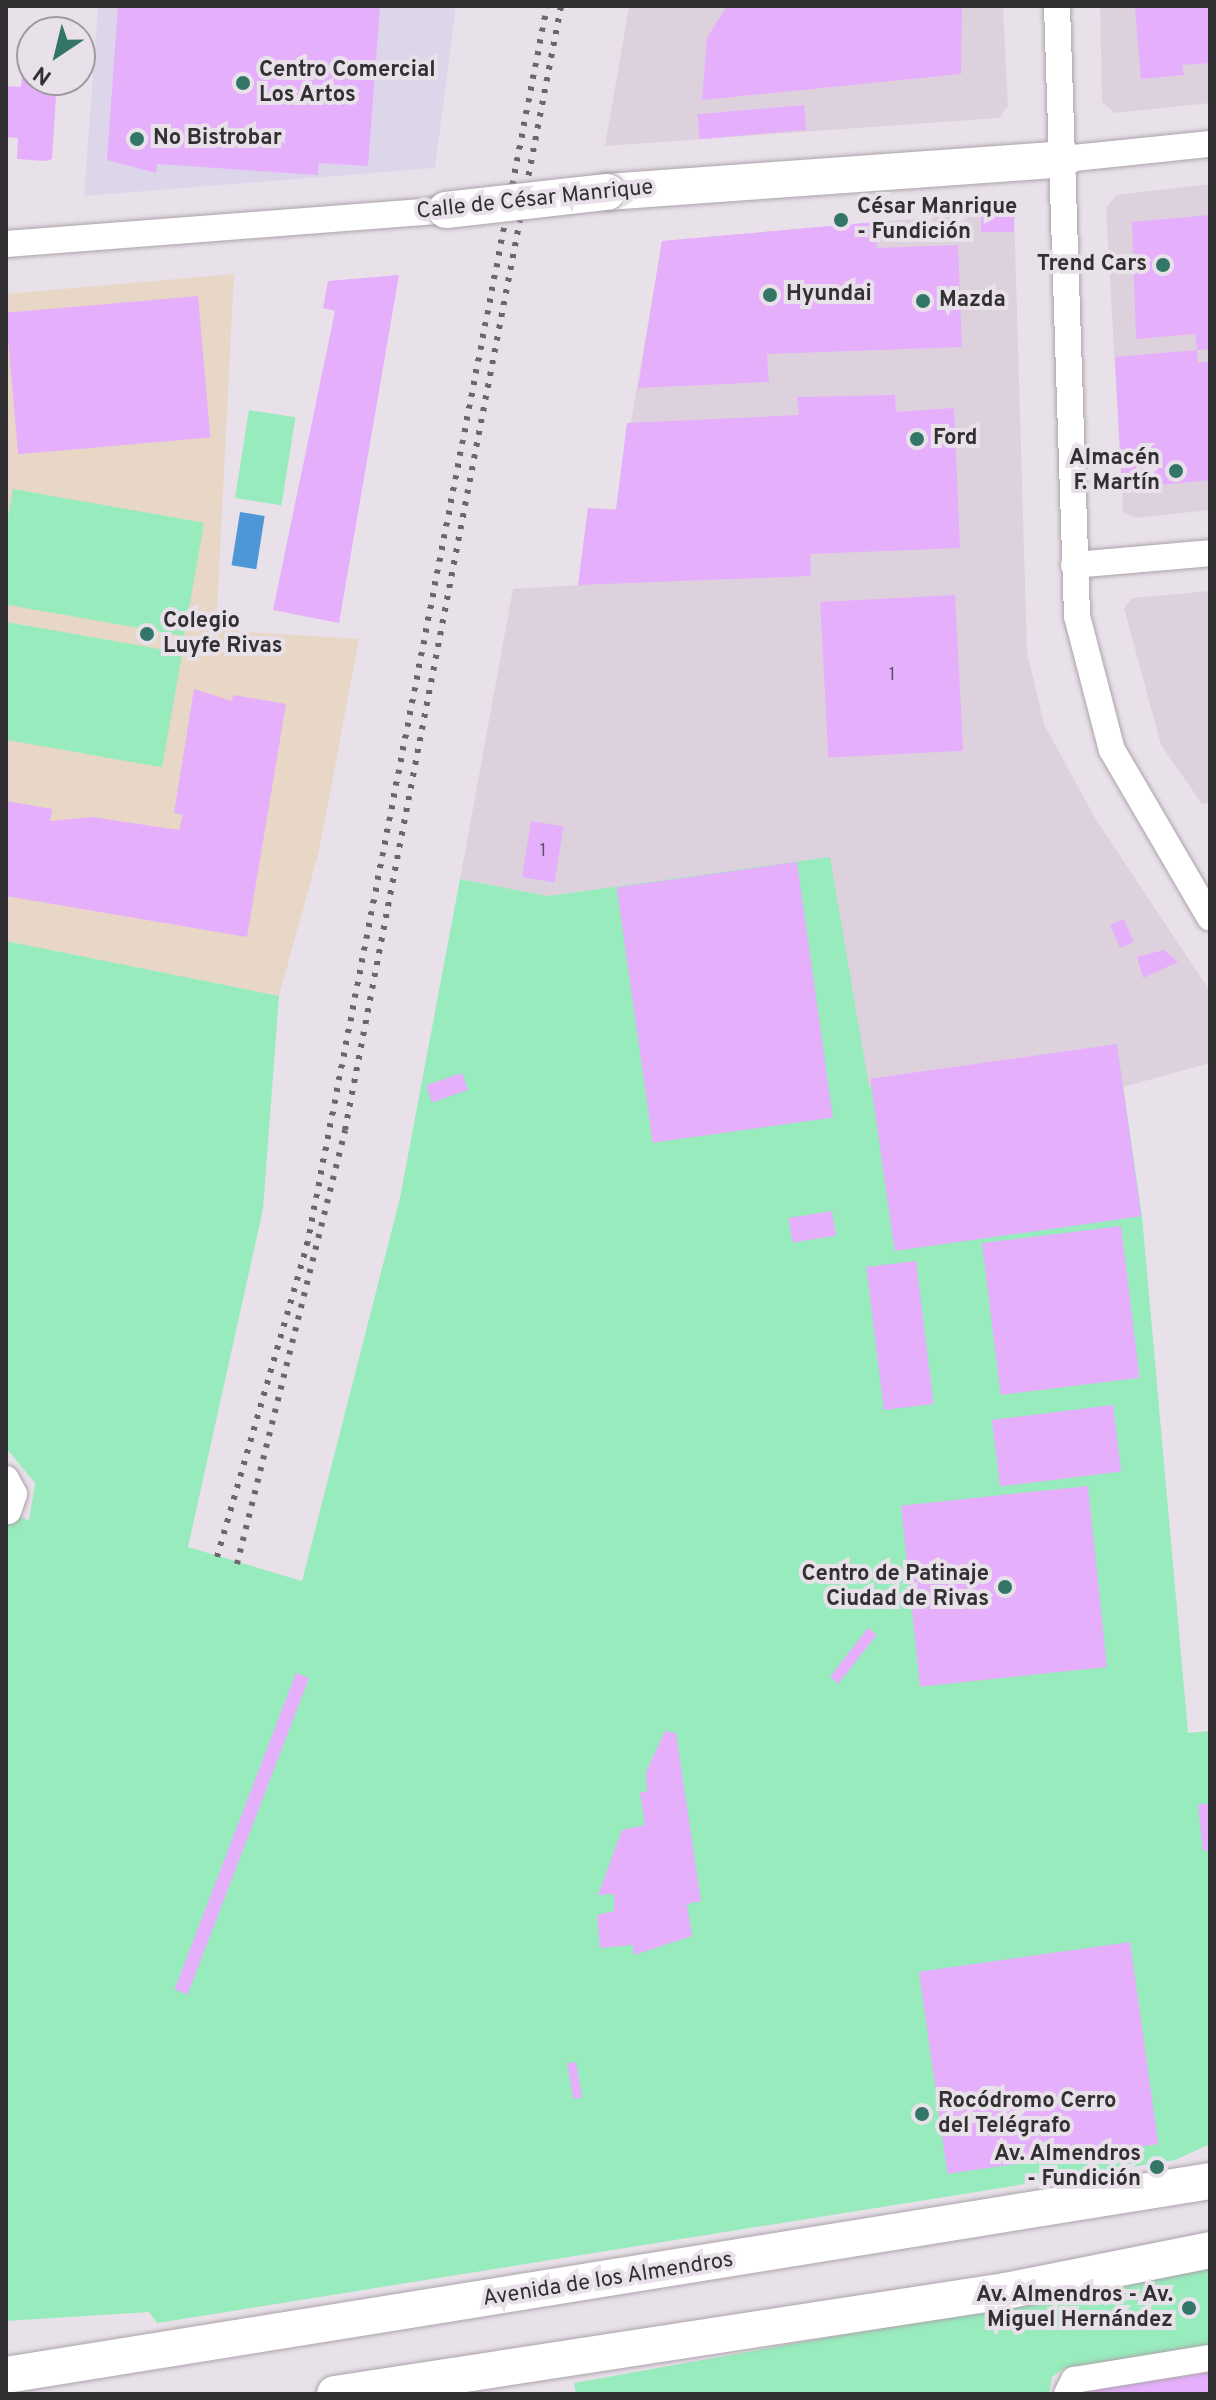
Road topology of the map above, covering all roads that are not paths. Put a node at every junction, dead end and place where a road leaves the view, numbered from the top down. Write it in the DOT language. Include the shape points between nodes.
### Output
graph roads {
  1 [pos="1057,6"];
  2 [pos="1210,144"];
  3 [pos="1064,159"];
  4 [pos="446,210"];
  5 [pos="6,244"];
  6 [pos="1210,553"];
  7 [pos="1074,565"];
  8 [pos="1210,918"];
  9 [pos="6,1479"];
  10 [pos="8,1511"];
  11 [pos="1210,2181"];
  12 [pos="1210,2250"];
  13 [pos="1210,2358"];
  14 [pos="6,2375"];
  15 [pos="335,2394"];
  16 [pos="1067,2394"];
  1 -- 3 [label="street"];
  2 -- 3 [label="street"];
  3 -- 4 [label="main road, Calle de César Manrique, bridge" via="607,192"];
  3 -- 7 [label="street"];
  4 -- 5 [label="street, Calle de César Manrique"];
  6 -- 7 [label="street"];
  7 -- 8 [label="street" via="1089,685 1112,750"];
  9 -- 10 [label="street" via="14,1494"];
  11 -- 14 [label="main road, Avenida de los Almendros"];
  12 -- 15 [label="main road" via="1005,2291"];
  13 -- 16 [label="street" via="1074,2380"];
}
